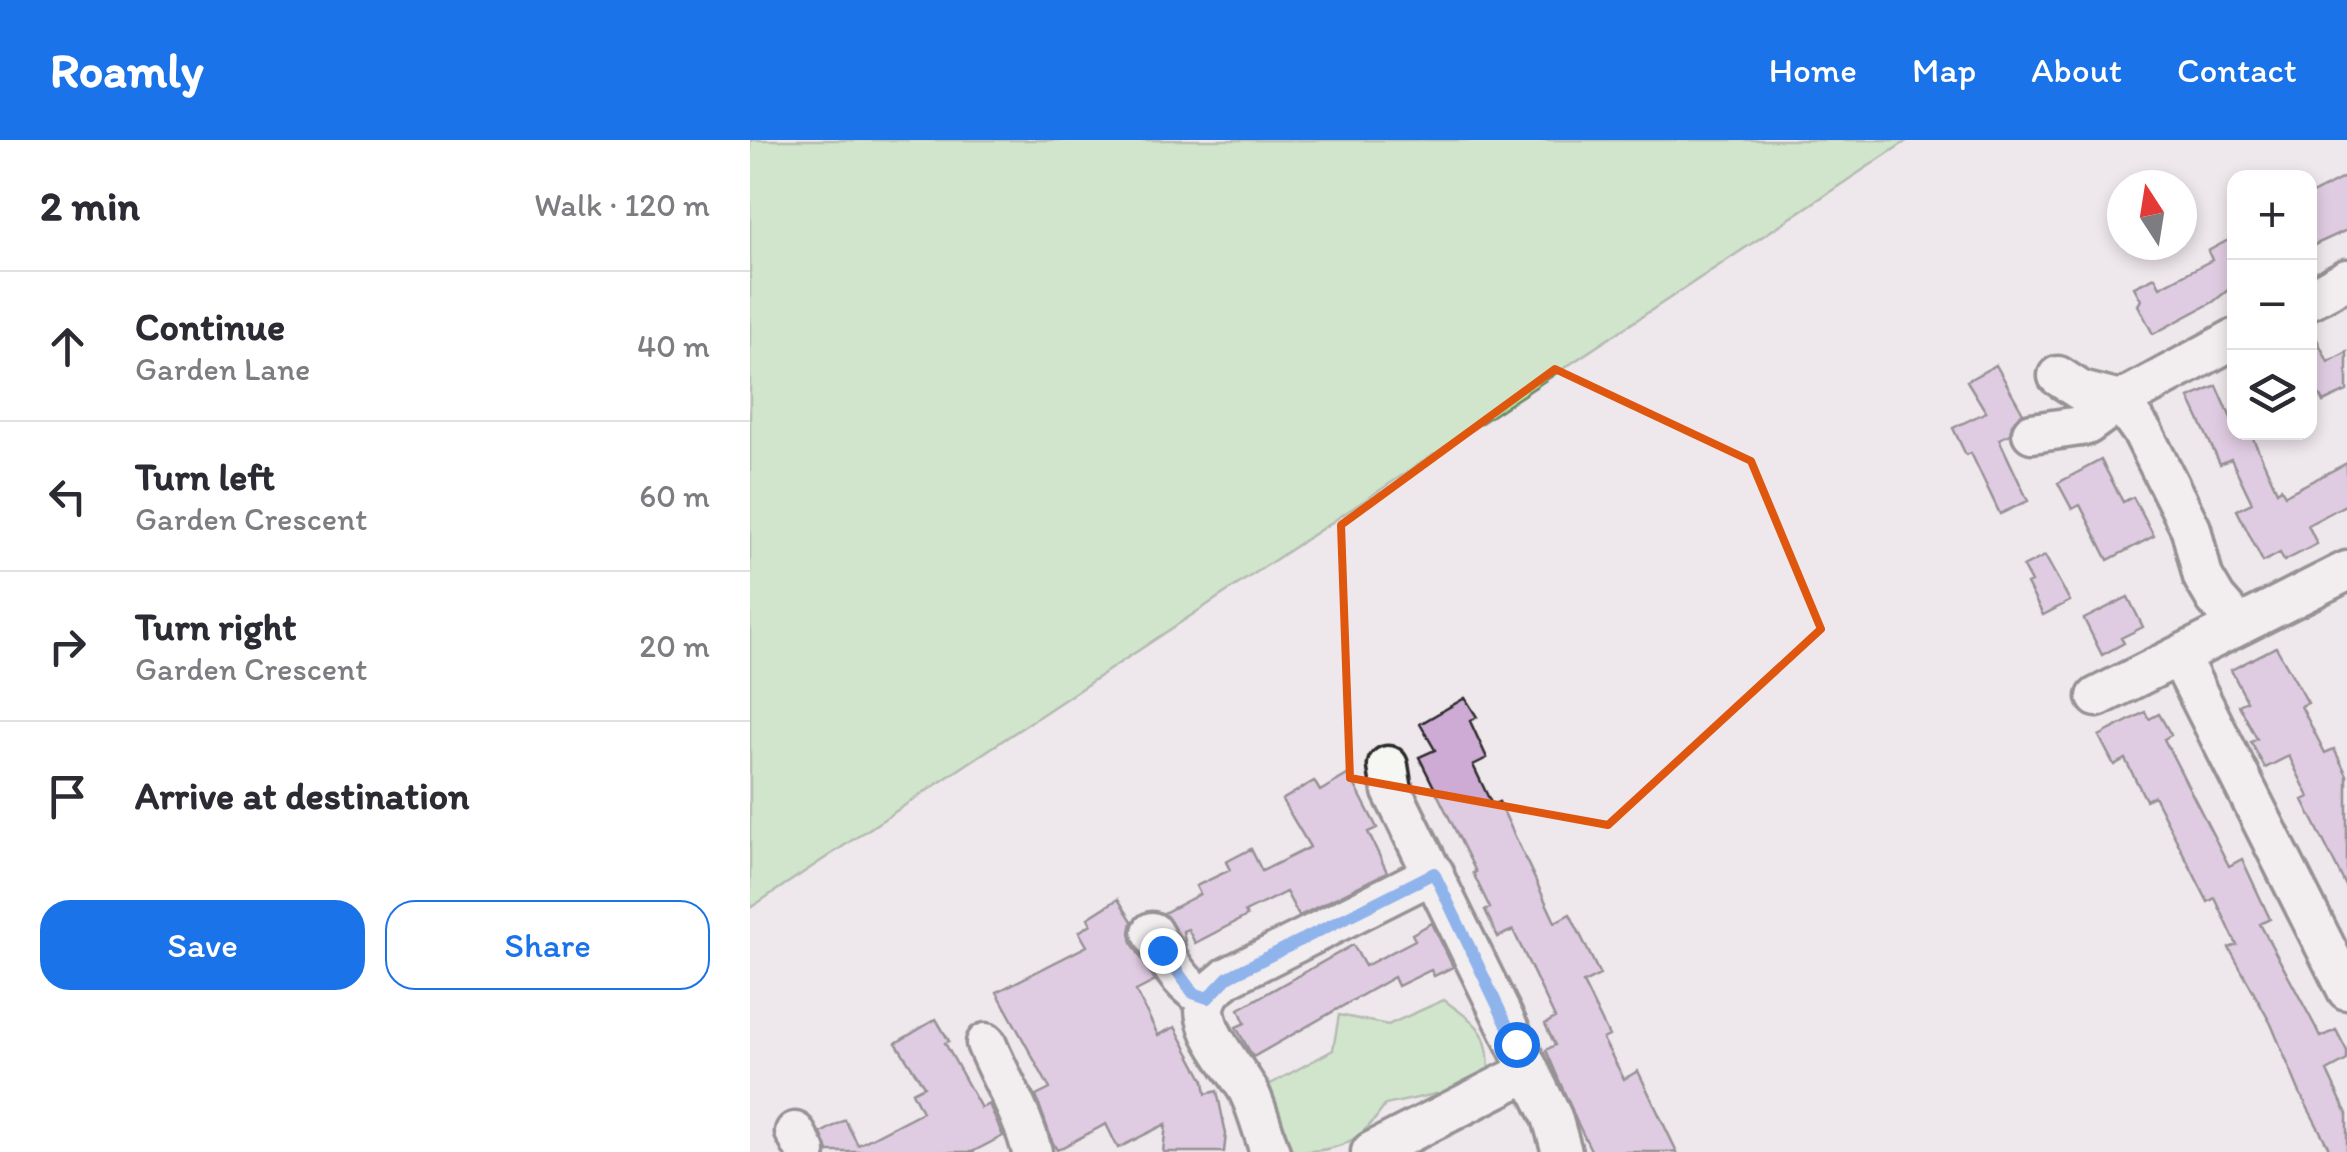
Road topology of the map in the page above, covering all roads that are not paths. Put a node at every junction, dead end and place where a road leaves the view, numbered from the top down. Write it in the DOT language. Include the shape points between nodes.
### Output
graph roads {
  1 [pos="2347,279"];
  2 [pos="2317,295"];
  3 [pos="2227,343"];
  4 [pos="2058,376"];
  5 [pos="2120,401"];
  6 [pos="2032,433"];
  7 [pos="2347,571"];
  8 [pos="2239,626"];
  9 [pos="2179,656"];
  10 [pos="2096,697"];
  11 [pos="1388,766"];
  12 [pos="1434,873"];
  13 [pos="1152,932"];
  14 [pos="2347,990"];
  15 [pos="1208,998"];
  16 [pos="986,1044"];
  17 [pos="1530,1072"];
  18 [pos="1032,1152"];
  19 [pos="1270,1152"];
  20 [pos="1371,1152"];
  21 [pos="1562,1152"];
  1 -- 2 [label="street"];
  3 -- 5 [label="street"];
  4 -- 5 [label="street" via="2080,391"];
  5 -- 6 [label="street" via="2088,426"];
  5 -- 8 [label="street" via="2191,529 2204,577"];
  7 -- 8 [label="street"];
  8 -- 9 [label="street"];
  9 -- 10 [label="street"];
  9 -- 14 [label="street"];
  11 -- 12 [label="street" via="1392,791"];
  12 -- 15 [label="street" via="1228,977"];
  12 -- 17 [label="street"];
  13 -- 15 [label="street" via="1193,993"];
  15 -- 19 [label="street" via="1208,1022 1248,1091"];
  16 -- 18 [label="street"];
  17 -- 20 [label="street"];
  17 -- 21 [label="street"];
}
